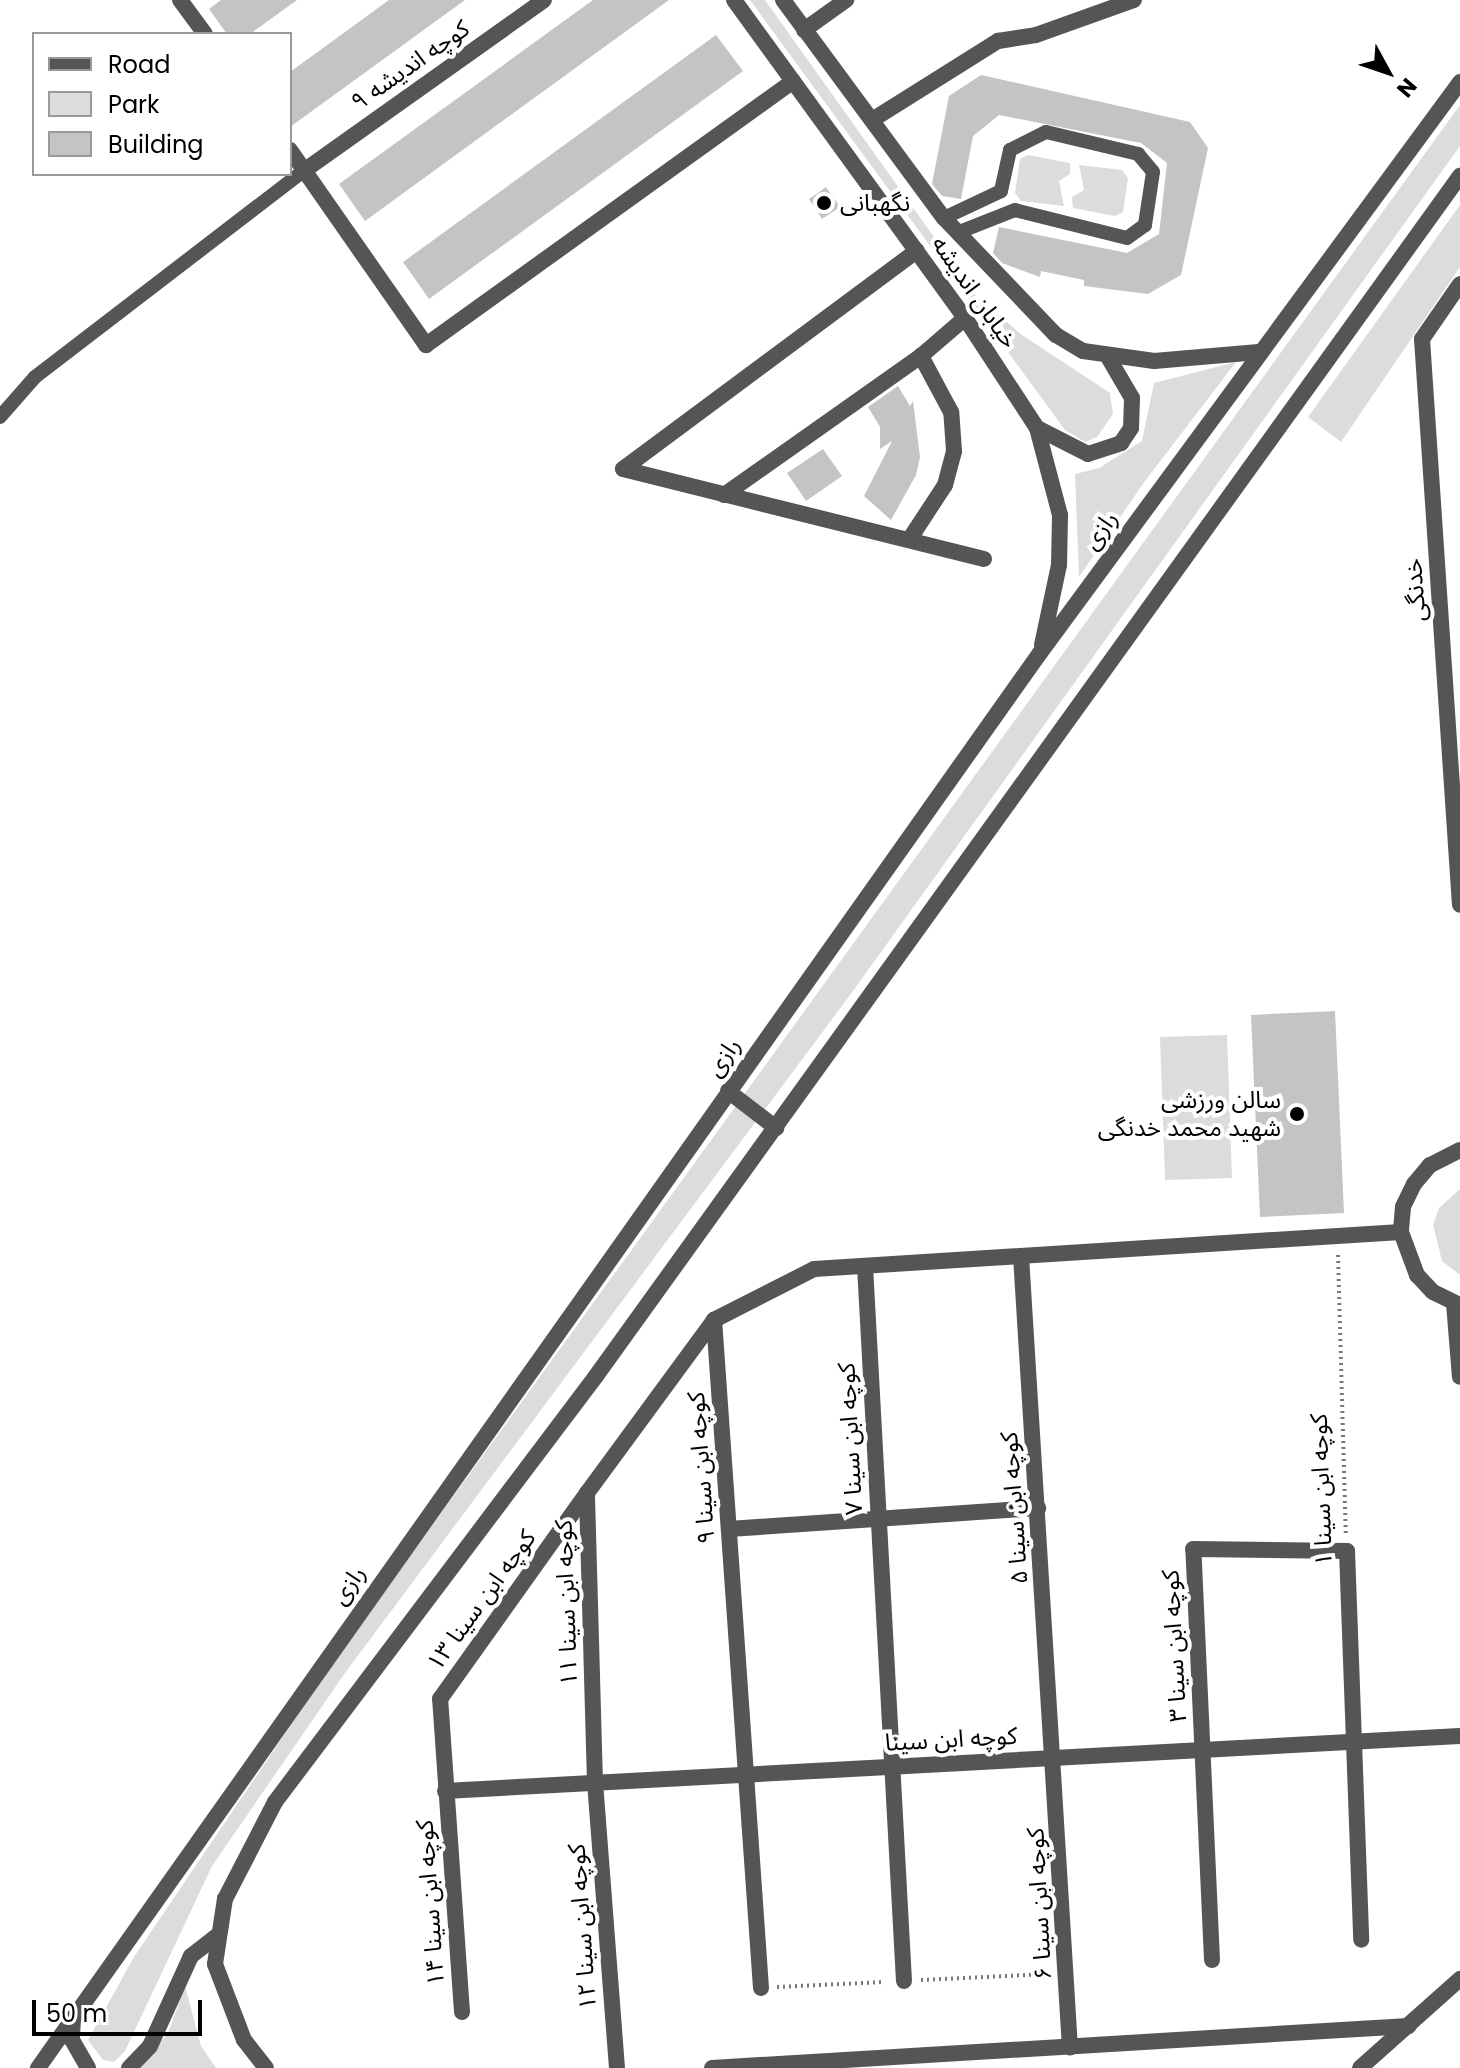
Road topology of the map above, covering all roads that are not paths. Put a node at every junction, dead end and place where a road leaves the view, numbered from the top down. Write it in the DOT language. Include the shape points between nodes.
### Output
graph roads {
  1 [pos="180,0"];
  2 [pos="544,0"];
  3 [pos="734,0"];
  4 [pos="783,0"];
  5 [pos="846,0"];
  6 [pos="1134,0"];
  7 [pos="804,30"];
  8 [pos="204,32"];
  9 [pos="793,81"];
  10 [pos="1460,82"];
  11 [pos="872,120"];
  12 [pos="292,153"];
  13 [pos="305,170"];
  14 [pos="1460,176"];
  15 [pos="944,218"];
  16 [pos="957,233"];
  17 [pos="917,251"];
  18 [pos="1460,284"];
  19 [pos="965,318"];
  20 [pos="1259,352"];
  21 [pos="921,356"];
  22 [pos="1108,357"];
  23 [pos="0,417"];
  24 [pos="1037,428"];
  25 [pos="724,495"];
  26 [pos="909,540"];
  27 [pos="984,559"];
  28 [pos="1040,653"];
  29 [pos="1460,905"];
  30 [pos="728,1091"];
  31 [pos="776,1128"];
  32 [pos="1460,1150"];
  33 [pos="1401,1232"];
  34 [pos="1021,1256"];
  35 [pos="865,1266"];
  36 [pos="1457,1304"];
  37 [pos="714,1320"];
  38 [pos="1460,1377"];
  39 [pos="587,1493"];
  40 [pos="1038,1508"];
  41 [pos="879,1516"];
  42 [pos="729,1529"];
  43 [pos="1347,1551"];
  44 [pos="1460,1736"];
  45 [pos="1355,1741"];
  46 [pos="1202,1750"];
  47 [pos="1055,1758"];
  48 [pos="893,1766"];
  49 [pos="745,1774"];
  50 [pos="595,1783"];
  51 [pos="445,1791"];
  52 [pos="217,1936"];
  53 [pos="1361,1940"];
  54 [pos="1212,1960"];
  55 [pos="1460,1979"];
  56 [pos="904,1981"];
  57 [pos="761,1988"];
  58 [pos="462,2012"];
  59 [pos="73,2017"];
  60 [pos="1409,2026"];
  61 [pos="1070,2047"];
  62 [pos="38,2068"];
  63 [pos="88,2068"];
  64 [pos="129,2068"];
  65 [pos="266,2068"];
  66 [pos="617,2068"];
  67 [pos="712,2068"];
  68 [pos="1360,2068"];
  1 -- 8 [label="street"];
  2 -- 13 [label="street, کوچه اندیشه ۹"];
  3 -- 9 [label="street, خیابان اندیشه"];
  4 -- 7 [label="street, خیابان اندیشه"];
  5 -- 7 [label="street"];
  6 -- 11 [label="street" via="1036,35 998,41"];
  7 -- 11 [label="street, خیابان اندیشه"];
  9 -- 13 [label="street" via="426,345"];
  9 -- 17 [label="street, خیابان اندیشه"];
  10 -- 20 [label="street, رازی"];
  11 -- 15 [label="street, خیابان اندیشه"];
  12 -- 13 [label="street"];
  13 -- 23 [label="lane" via="35,377"];
  14 -- 31 [label="street"];
  15 -- 16 [label="street, خیابان اندیشه"];
  15 -- 16 [label="lane" via="1001,191 1010,150 1046,132 1138,154 1153,172 1145,225 1127,238 1015,210"];
  16 -- 22 [label="street, خیابان اندیشه" via="1056,335 1083,351"];
  17 -- 19 [label="street, خیابان اندیشه"];
  17 -- 25 [label="street" via="623,469"];
  18 -- 29 [label="street, خدنگی" via="1422,339"];
  19 -- 21 [label="street"];
  19 -- 24 [label="street, خیابان اندیشه"];
  20 -- 22 [label="street, خیابان اندیشه" via="1154,361"];
  20 -- 28 [label="street, رازی"];
  21 -- 25 [label="street"];
  21 -- 26 [label="street" via="951,412 954,451 945,485"];
  22 -- 24 [label="street" via="1132,398 1131,428 1121,443 1088,454"];
  24 -- 28 [label="street, خیابان اندیشه" via="1060,515 1059,565"];
  25 -- 26 [label="street"];
  26 -- 27 [label="street"];
  28 -- 30 [label="street, رازی"];
  30 -- 31 [label="street"];
  30 -- 59 [label="street, رازی"];
  31 -- 52 [label="street" via="275,1802 225,1899"];
  32 -- 33 [label="street" via="1430,1165 1414,1184 1403,1207"];
  33 -- 34 [label="street"];
  33 -- 36 [label="street" via="1417,1275"];
  34 -- 35 [label="street"];
  34 -- 40 [label="street, کوچه ابن سینا ۵"];
  35 -- 37 [label="street" via="814,1269"];
  35 -- 41 [label="street, کوچه ابن سینا ۷"];
  36 -- 38 [label="street"];
  37 -- 39 [label="street, کوچه ابن سینا ۱۱"];
  37 -- 42 [label="street, کوچه ابن سینا ۹"];
  39 -- 50 [label="street, کوچه ابن سینا ۱۱"];
  39 -- 51 [label="street, کوچه ابن سینا ۱۳" via="440,1699"];
  40 -- 41 [label="street"];
  40 -- 47 [label="street, کوچه ابن سینا ۵"];
  41 -- 42 [label="street"];
  41 -- 48 [label="street, کوچه ابن سینا ۷"];
  42 -- 49 [label="street, کوچه ابن سینا ۹"];
  43 -- 45 [label="street, کوچه ابن سینا ۱"];
  43 -- 46 [label="street, کوچه ابن سینا ۳" via="1193,1549"];
  44 -- 45 [label="street, کوچه ابن سینا"];
  45 -- 46 [label="street, کوچه ابن سینا"];
  45 -- 53 [label="street, کوچه ابن سینا ۱"];
  46 -- 47 [label="street, کوچه ابن سینا"];
  46 -- 54 [label="street"];
  47 -- 48 [label="street, کوچه ابن سینا"];
  47 -- 61 [label="street, کوچه ابن سینا ۶"];
  48 -- 49 [label="street, کوچه ابن سینا"];
  48 -- 56 [label="street, کوچه ابن سینا ۷"];
  49 -- 50 [label="street, کوچه ابن سینا"];
  49 -- 57 [label="street, کوچه ابن سینا ۹"];
  50 -- 51 [label="street, کوچه ابن سینا"];
  50 -- 66 [label="street, کوچه ابن سینا ۱۲"];
  51 -- 58 [label="street, کوچه ابن سینا ۱۴"];
  52 -- 64 [label="street" via="191,1956 150,2046"];
  52 -- 65 [label="street" via="215,1964 222,1992 244,2040"];
  55 -- 60 [label="street"];
  59 -- 62 [label="street, رازی"];
  59 -- 63 [label="street" via="72,2040"];
  60 -- 61 [label="street"];
  60 -- 68 [label="street"];
  61 -- 67 [label="street"];
}
